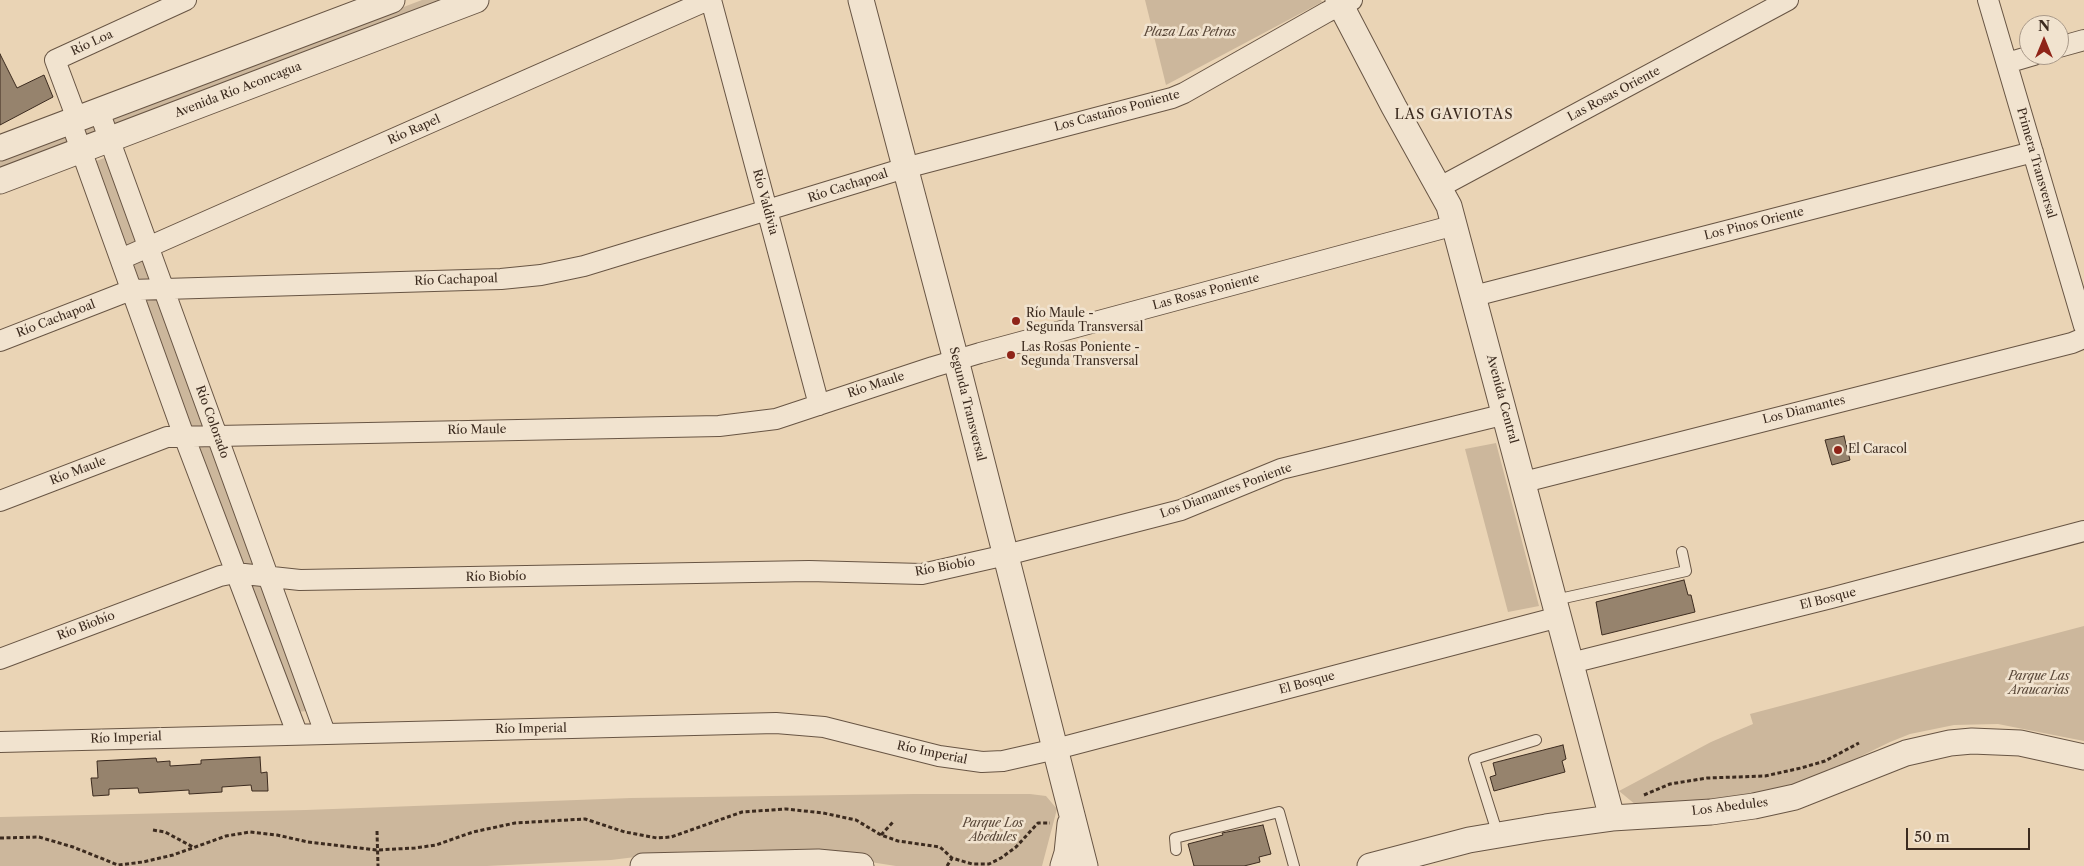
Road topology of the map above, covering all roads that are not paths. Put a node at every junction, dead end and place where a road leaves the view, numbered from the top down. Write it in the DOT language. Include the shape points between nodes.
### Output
graph roads {
  1 [pos="186,0"];
  2 [pos="392,0"];
  3 [pos="476,0"];
  4 [pos="709,0"];
  5 [pos="861,0"];
  6 [pos="1788,0"];
  7 [pos="1988,0"];
  8 [pos="1344,2"];
  9 [pos="2084,40"];
  10 [pos="2069,44"];
  11 [pos="2019,59"];
  12 [pos="2007,63"];
  13 [pos="82,117"];
  14 [pos="109,139"];
  15 [pos="0,148"];
  16 [pos="81,149"];
  17 [pos="2034,152"];
  18 [pos="905,168"];
  19 [pos="0,181"];
  20 [pos="1440,187"];
  21 [pos="767,212"];
  22 [pos="1455,224"];
  23 [pos="147,248"];
  24 [pos="121,259"];
  25 [pos="163,289"];
  26 [pos="131,290"];
  27 [pos="1474,296"];
  28 [pos="2084,326"];
  29 [pos="2084,338"];
  30 [pos="0,341"];
  31 [pos="956,360"];
  32 [pos="818,405"];
  33 [pos="1506,414"];
  34 [pos="217,435"];
  35 [pos="184,436"];
  36 [pos="1524,482"];
  37 [pos="0,502"];
  38 [pos="2084,532"];
  39 [pos="1682,552"];
  40 [pos="1006,555"];
  41 [pos="235,573"];
  42 [pos="268,576"];
  43 [pos="1557,608"];
  44 [pos="0,659"];
  45 [pos="1571,663"];
  46 [pos="297,733"];
  47 [pos="324,733"];
  48 [pos="1536,740"];
  49 [pos="0,742"];
  50 [pos="1056,749"];
  51 [pos="2084,757"];
  52 [pos="1071,809"];
  53 [pos="1612,818"];
  54 [pos="1498,835"];
  55 [pos="1176,850"];
  56 [pos="643,866"];
  57 [pos="861,866"];
  58 [pos="1063,866"];
  59 [pos="1085,866"];
  60 [pos="1294,866"];
  61 [pos="1370,866"];
  1 -- 13 [label="street, Río Loa" via="55,60"];
  2 -- 13 [label="street"];
  3 -- 14 [label="street, Avenida Río Aconcagua"];
  4 -- 21 [label="street, Río Valdivia"];
  4 -- 23 [label="street, Río Rapel"];
  5 -- 18 [label="street, Segunda Transversal"];
  6 -- 20 [label="street, Las Rosas Oriente"];
  7 -- 12 [label="street, Primera Transversal"];
  8 -- 18 [label="street, Los Castaños Poniente" via="1184,93"];
  8 -- 20 [label="street, Avenida Central" via="1394,107"];
  9 -- 10 [label="street"];
  11 -- 12 [label="street"];
  12 -- 17 [label="street, Primera Transversal"];
  13 -- 14 [label="street, Río Colorado"];
  13 -- 15 [label="street"];
  13 -- 16 [label="street"];
  14 -- 16 [label="street, Avenida Río Aconcagua"];
  14 -- 23 [label="street, Río Colorado"];
  16 -- 19 [label="street, Avenida Río Aconcagua"];
  16 -- 24 [label="street"];
  17 -- 27 [label="street, Los Pinos Oriente"];
  17 -- 28 [label="street, Primera Transversal"];
  18 -- 21 [label="street, Río Cachapoal"];
  18 -- 31 [label="street, Segunda Transversal"];
  20 -- 22 [label="street, Avenida Central"];
  21 -- 25 [label="street, Río Cachapoal" via="541,276"];
  21 -- 32 [label="street, Río Valdivia"];
  22 -- 27 [label="street, Avenida Central"];
  22 -- 31 [label="street, Las Rosas Poniente"];
  23 -- 24 [label="street, Río Rapel"];
  23 -- 25 [label="street, Río Colorado"];
  24 -- 26 [label="street"];
  25 -- 26 [label="street, Río Cachapoal"];
  25 -- 34 [label="street, Río Colorado"];
  26 -- 30 [label="street, Río Cachapoal"];
  26 -- 35 [label="street"];
  27 -- 33 [label="street, Avenida Central"];
  29 -- 36 [label="street, Los Diamantes"];
  31 -- 32 [label="street, Río Maule"];
  31 -- 40 [label="street, Segunda Transversal"];
  32 -- 34 [label="street, Río Maule" via="776,419 719,426"];
  33 -- 36 [label="street, Avenida Central"];
  33 -- 40 [label="street, Los Diamantes Poniente" via="1281,469 1181,510"];
  34 -- 35 [label="street, Río Maule"];
  34 -- 42 [label="street, Río Colorado"];
  35 -- 37 [label="street, Río Maule" via="167,437"];
  35 -- 41 [label="street"];
  36 -- 43 [label="street, Avenida Central"];
  38 -- 45 [label="street, El Bosque"];
  39 -- 43 [label="lane" via="1686,571"];
  40 -- 42 [label="street, Río Biobío" via="922,574 809,571 300,580"];
  40 -- 50 [label="street, Segunda Transversal"];
  41 -- 42 [label="street, Río Biobío"];
  41 -- 44 [label="street, Río Biobío"];
  41 -- 46 [label="street"];
  42 -- 47 [label="street, Río Colorado"];
  43 -- 45 [label="street, Avenida Central"];
  43 -- 50 [label="street, El Bosque"];
  45 -- 53 [label="street, Avenida Central"];
  46 -- 47 [label="street, Río Imperial"];
  46 -- 49 [label="street, Río Imperial"];
  47 -- 50 [label="street, Río Imperial" via="776,723 824,727 968,762 1003,761"];
  48 -- 54 [label="lane" via="1474,759"];
  50 -- 52 [label="street, Segunda Transversal"];
  51 -- 53 [label="street, Los Abedules" via="2020,743 1972,741 1906,753 1795,797 1754,806"];
  52 -- 58 [label="street"];
  52 -- 59 [label="street, Segunda Transversal"];
  53 -- 54 [label="street, Los Abedules"];
  54 -- 61 [label="street, Los Abedules"];
  55 -- 60 [label="lane" via="1175,838 1279,812"];
  56 -- 57 [label="street" via="818,862"];
}
